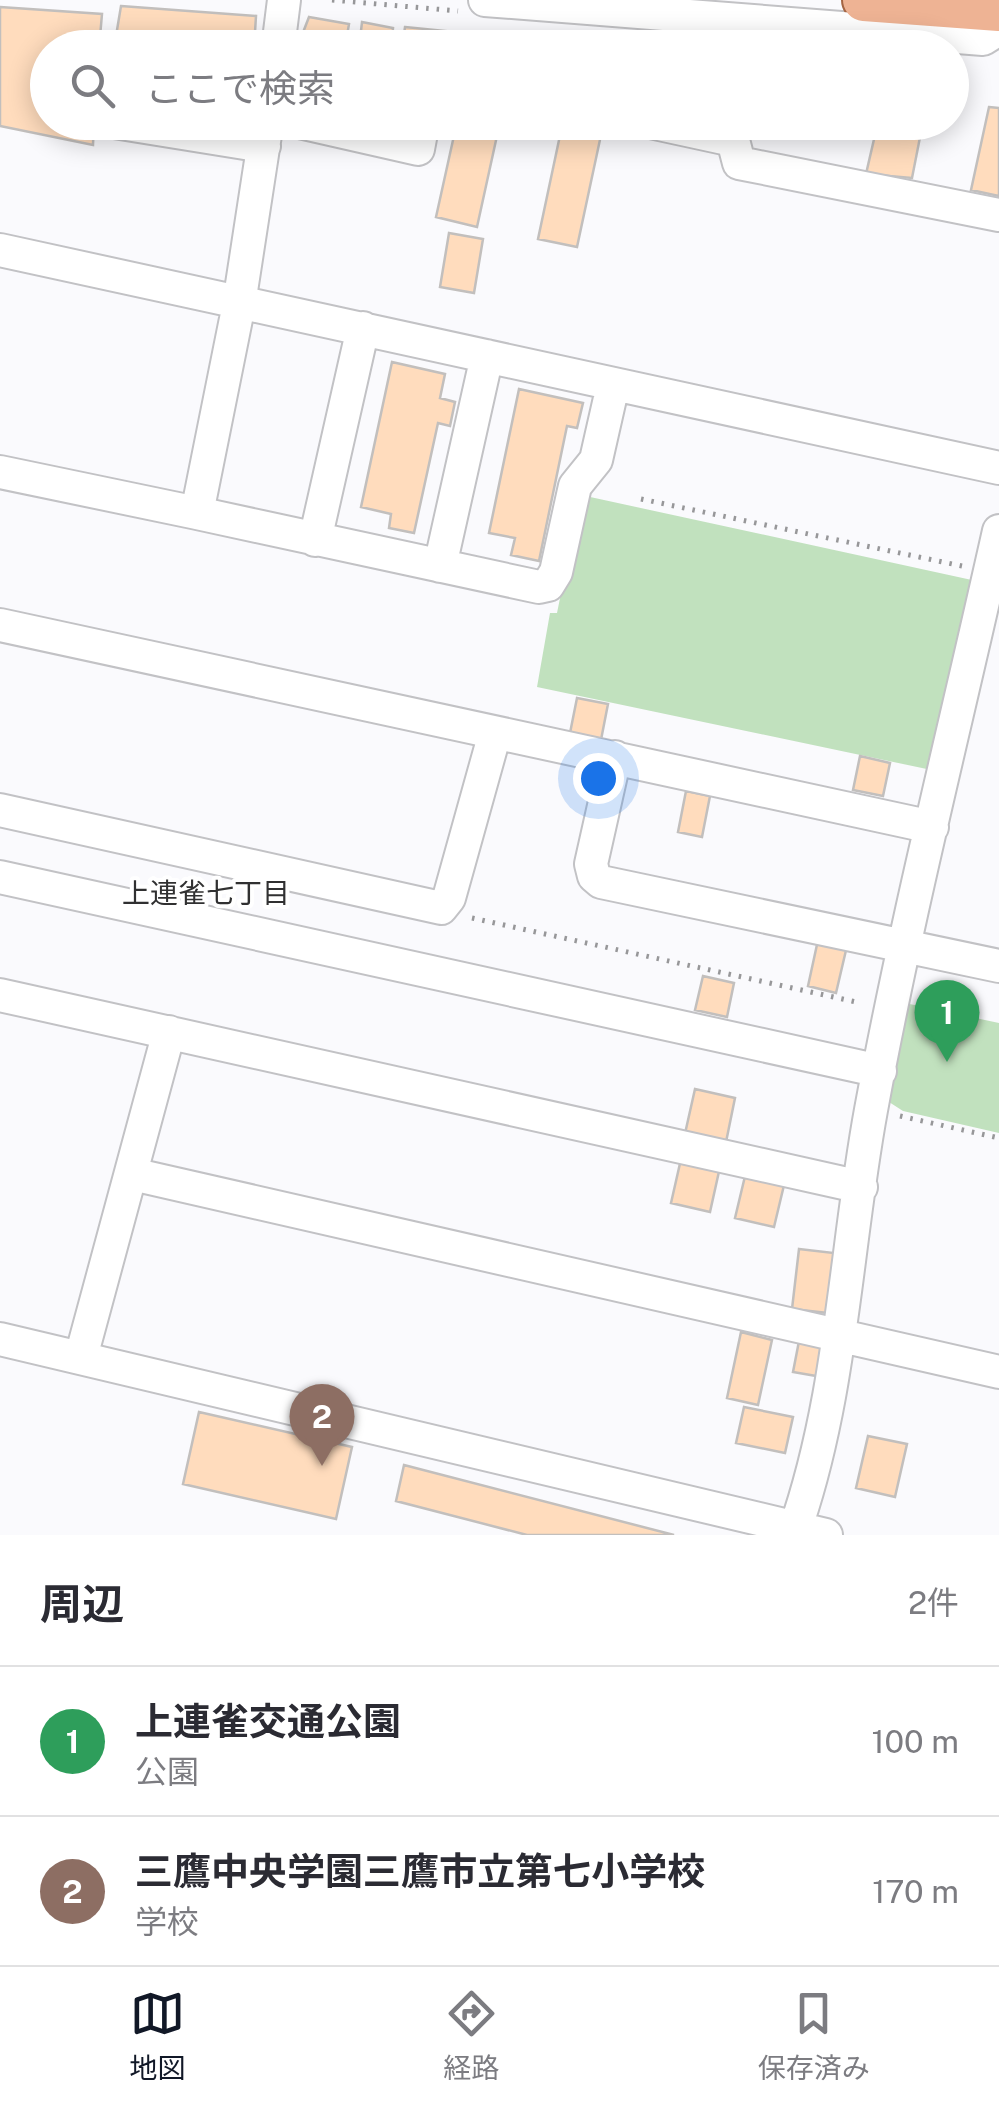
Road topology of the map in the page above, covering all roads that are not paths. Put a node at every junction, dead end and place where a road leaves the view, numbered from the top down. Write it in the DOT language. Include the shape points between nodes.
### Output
graph roads {
  1 [pos="284,0"];
  2 [pos="484,0"];
  3 [pos="864,0"];
  4 [pos="999,10"];
  5 [pos="999,29"];
  6 [pos="280,30"];
  7 [pos="869,30"];
  8 [pos="969,38"];
  9 [pos="265,140"];
  10 [pos="378,140"];
  11 [pos="420,140"];
  12 [pos="733,140"];
  13 [pos="999,216"];
  14 [pos="0,250"];
  15 [pos="240,304"];
  16 [pos="363,328"];
  17 [pos="487,356"];
  18 [pos="614,384"];
  19 [pos="999,468"];
  20 [pos="0,472"];
  21 [pos="197,514"];
  22 [pos="999,531"];
  23 [pos="315,540"];
  24 [pos="440,566"];
  25 [pos="0,626"];
  26 [pos="495,733"];
  27 [pos="615,757"];
  28 [pos="0,810"];
  29 [pos="932,827"];
  30 [pos="0,877"];
  31 [pos="902,946"];
  32 [pos="999,966"];
  33 [pos="0,994"];
  34 [pos="169,1032"];
  35 [pos="880,1072"];
  36 [pos="132,1174"];
  37 [pos="860,1187"];
  38 [pos="840,1334"];
  39 [pos="0,1340"];
  40 [pos="81,1357"];
  41 [pos="999,1372"];
  42 [pos="805,1533"];
  1 -- 6 [label="street"];
  2 -- 7 [label="street"];
  3 -- 4 [label="main road"];
  5 -- 8 [label="street" via="984,39"];
  9 -- 15 [label="street"];
  10 -- 11 [label="street" via="418,149"];
  12 -- 13 [label="street" via="740,163"];
  14 -- 15 [label="street"];
  15 -- 16 [label="street"];
  15 -- 21 [label="street"];
  16 -- 17 [label="street"];
  16 -- 23 [label="street"];
  17 -- 18 [label="street"];
  17 -- 24 [label="street"];
  18 -- 19 [label="street"];
  18 -- 24 [label="street" via="596,460 575,486 548,585"];
  20 -- 21 [label="street"];
  21 -- 23 [label="street"];
  22 -- 29 [label="street"];
  23 -- 24 [label="street"];
  25 -- 26 [label="street"];
  26 -- 27 [label="street"];
  26 -- 28 [label="street" via="441,908"];
  27 -- 29 [label="street"];
  27 -- 31 [label="street" via="591,864 601,882"];
  29 -- 31 [label="street"];
  30 -- 35 [label="street"];
  31 -- 32 [label="street"];
  31 -- 35 [label="street"];
  33 -- 34 [label="street"];
  34 -- 36 [label="street"];
  34 -- 37 [label="street"];
  35 -- 37 [label="street"];
  36 -- 38 [label="street"];
  36 -- 40 [label="street"];
  37 -- 38 [label="street"];
  38 -- 41 [label="street"];
  38 -- 42 [label="street"];
  39 -- 40 [label="street"];
  40 -- 42 [label="street"];
}
